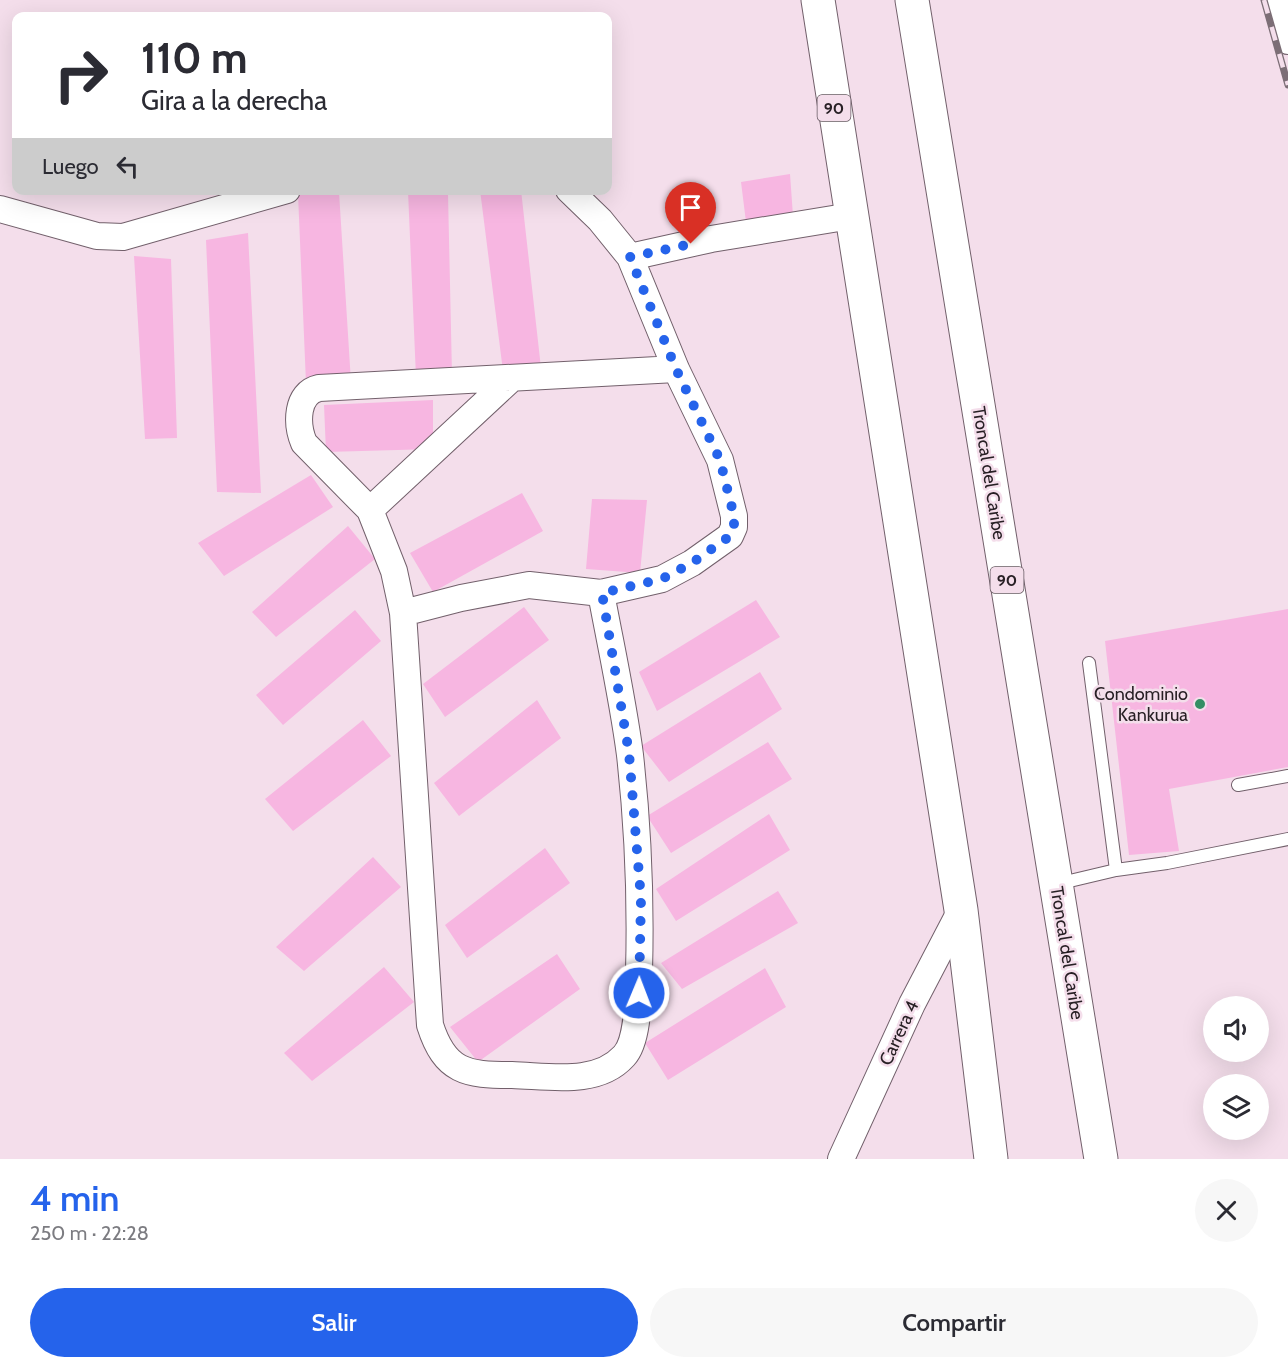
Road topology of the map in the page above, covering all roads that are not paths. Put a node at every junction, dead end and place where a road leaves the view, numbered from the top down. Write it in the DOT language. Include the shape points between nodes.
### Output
graph roads {
  1 [pos="818,0"];
  2 [pos="912,0"];
  3 [pos="1277,0"];
  4 [pos="1288,41"];
  5 [pos="269,195"];
  6 [pos="574,195"];
  7 [pos="0,209"];
  8 [pos="851,216"];
  9 [pos="630,257"];
  10 [pos="676,369"];
  11 [pos="512,378"];
  12 [pos="369,510"];
  13 [pos="602,593"];
  14 [pos="404,613"];
  15 [pos="1089,663"];
  16 [pos="1288,776"];
  17 [pos="1238,785"];
  18 [pos="1288,839"];
  19 [pos="1116,870"];
  20 [pos="1056,884"];
  21 [pos="961,910"];
  22 [pos="841,1159"];
  23 [pos="991,1159"];
  24 [pos="1101,1159"];
  1 -- 8 [label="highway, 90"];
  2 -- 20 [label="highway, Troncal del Caribe / 90"];
  3 -- 4 [label="street"];
  5 -- 7 [label="street" via="117,238"];
  6 -- 9 [label="street"];
  8 -- 9 [label="street"];
  8 -- 21 [label="highway, 90"];
  9 -- 10 [label="street"];
  10 -- 11 [label="street"];
  10 -- 13 [label="street" via="720,460 734,527 730,536 662,579"];
  11 -- 12 [label="street"];
  11 -- 12 [label="street" via="310,390 303,396 299,432 304,443"];
  12 -- 14 [label="street" via="394,571"];
  13 -- 14 [label="street" via="529,585"];
  13 -- 14 [label="street" via="629,753 641,899 638,1016 626,1054 609,1069 591,1076 479,1075 446,1060 435,1042 430,1025"];
  15 -- 19 [label="lane"];
  16 -- 17 [label="lane"];
  18 -- 19 [label="lane"];
  19 -- 20 [label="lane"];
  20 -- 24 [label="highway, Troncal del Caribe / 90"];
  21 -- 22 [label="street, Carrera 4" via="912,1004"];
  21 -- 23 [label="highway, 90"];
}
